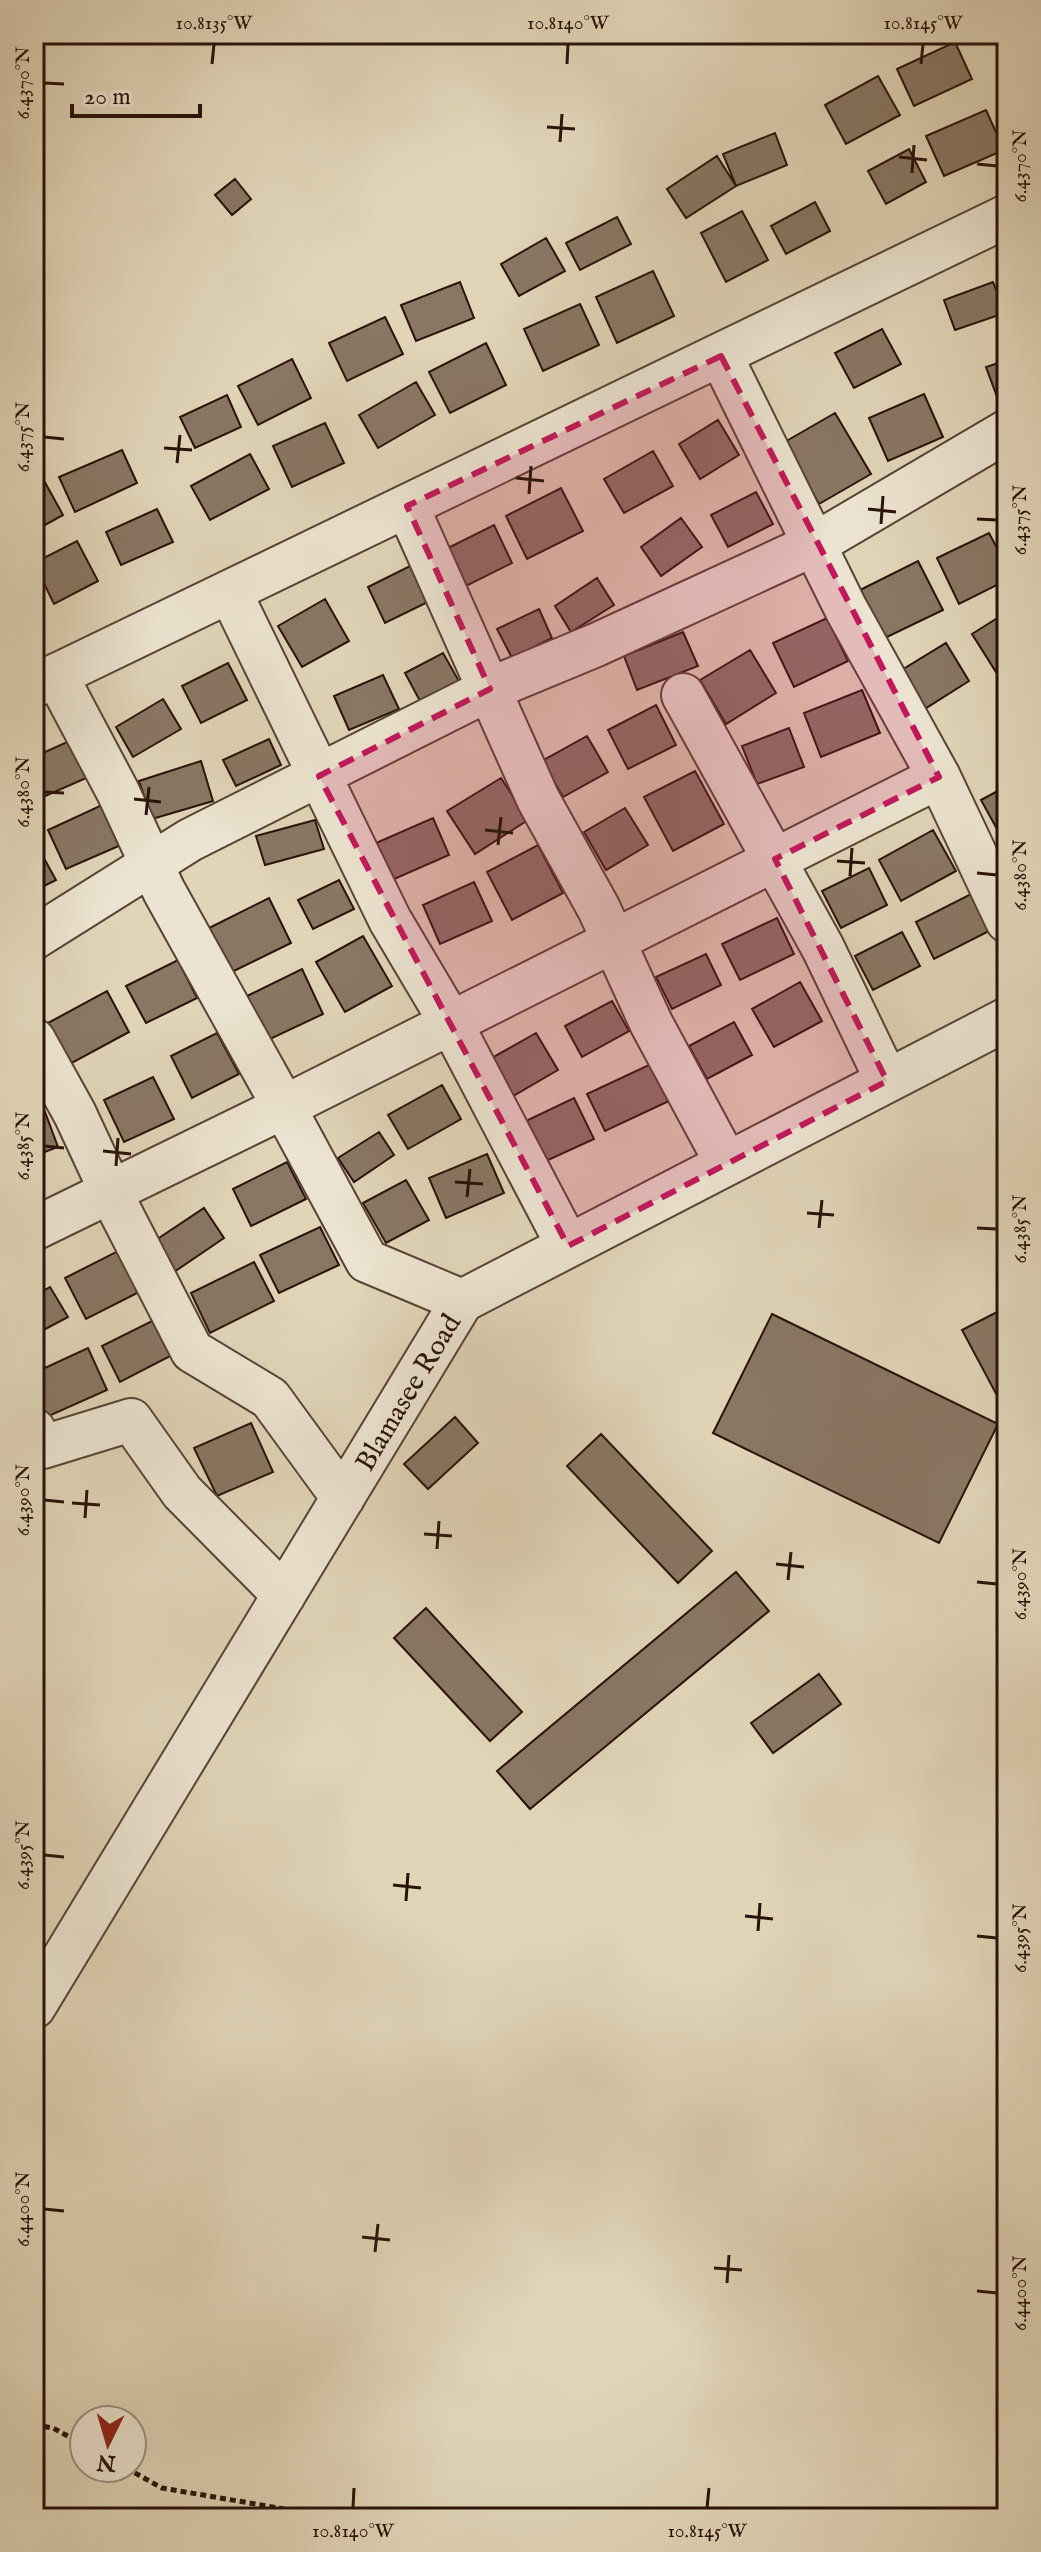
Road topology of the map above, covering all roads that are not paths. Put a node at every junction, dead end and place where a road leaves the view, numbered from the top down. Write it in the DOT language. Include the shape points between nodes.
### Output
graph roads {
  1 [pos="1007,216"];
  2 [pos="721,356"];
  3 [pos="1007,431"];
  4 [pos="407,506"];
  5 [pos="815,544"];
  6 [pos="230,592"];
  7 [pos="45,680"];
  8 [pos="490,689"];
  9 [pos="683,695"];
  10 [pos="319,776"];
  11 [pos="939,777"];
  12 [pos="775,859"];
  13 [pos="152,863"];
  14 [pos="1007,921"];
  15 [pos="34,938"];
  16 [pos="613,941"];
  17 [pos="1007,1019"];
  18 [pos="451,1023"];
  19 [pos="34,1040"];
  20 [pos="887,1081"];
  21 [pos="284,1107"];
  22 [pos="727,1164"];
  23 [pos="111,1190"];
  24 [pos="34,1229"];
  25 [pos="568,1246"];
  26 [pos="462,1301"];
  27 [pos="34,1430"];
  28 [pos="343,1498"];
  29 [pos="284,1595"];
  30 [pos="34,2007"];
  1 -- 2 [label="street"];
  2 -- 4 [label="street"];
  2 -- 5 [label="street"];
  3 -- 5 [label="street"];
  4 -- 6 [label="street"];
  4 -- 8 [label="street"];
  5 -- 8 [label="street"];
  5 -- 11 [label="street"];
  6 -- 7 [label="street"];
  6 -- 10 [label="street"];
  7 -- 13 [label="street" via="118,792"];
  8 -- 10 [label="street"];
  8 -- 16 [label="street" via="538,799"];
  9 -- 12 [label="street"];
  10 -- 13 [label="street"];
  10 -- 18 [label="street" via="390,920"];
  11 -- 12 [label="street"];
  11 -- 14 [label="street"];
  12 -- 16 [label="street"];
  12 -- 20 [label="street"];
  13 -- 15 [label="street"];
  13 -- 21 [label="street"];
  16 -- 18 [label="street"];
  16 -- 22 [label="street"];
  17 -- 20 [label="street, Blamasee Road"];
  18 -- 21 [label="street"];
  18 -- 25 [label="street"];
  19 -- 23 [label="street"];
  20 -- 22 [label="street, Blamasee Road"];
  21 -- 23 [label="street"];
  21 -- 26 [label="street" via="367,1261"];
  22 -- 25 [label="street, Blamasee Road"];
  23 -- 24 [label="street"];
  23 -- 28 [label="street" via="192,1351 270,1398"];
  25 -- 26 [label="street, Blamasee Road"];
  26 -- 28 [label="street, Blamasee Road"];
  27 -- 29 [label="street" via="43,1447 131,1420 182,1492"];
  28 -- 29 [label="street, Blamasee Road"];
  29 -- 30 [label="street, Blamasee Road"];
}
